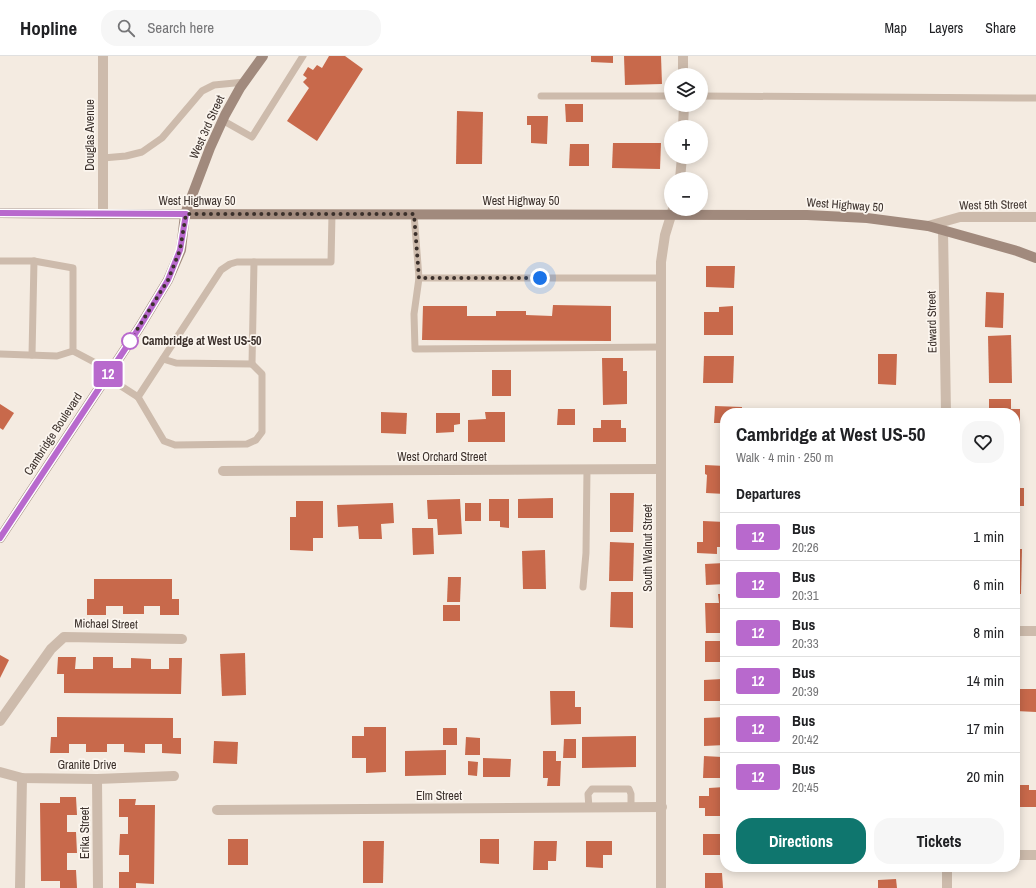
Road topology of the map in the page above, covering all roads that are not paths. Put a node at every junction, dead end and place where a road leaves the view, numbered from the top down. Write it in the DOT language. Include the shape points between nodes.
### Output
graph roads {
  1 [pos="103,56"];
  2 [pos="263,56"];
  3 [pos="303,56"];
  4 [pos="683,56"];
  5 [pos="683,68"];
  6 [pos="244,82"];
  7 [pos="541,96"];
  8 [pos="664,96"];
  9 [pos="708,96"];
  10 [pos="1036,98"];
  11 [pos="222,120"];
  12 [pos="103,158"];
  13 [pos="0,212"];
  14 [pos="664,212"];
  15 [pos="708,213"];
  16 [pos="103,214"];
  17 [pos="186,214"];
  18 [pos="332,214"];
  19 [pos="414,214"];
  20 [pos="671,216"];
  21 [pos="1036,217"];
  22 [pos="928,226"];
  23 [pos="944,230"];
  24 [pos="1036,258"];
  25 [pos="0,261"];
  26 [pos="34,261"];
  27 [pos="254,262"];
  28 [pos="419,278"];
  29 [pos="661,278"];
  30 [pos="661,347"];
  31 [pos="73,351"];
  32 [pos="0,354"];
  33 [pos="32,355"];
  34 [pos="163,359"];
  35 [pos="252,364"];
  36 [pos="109,374"];
  37 [pos="138,397"];
  38 [pos="946,408"];
  39 [pos="661,469"];
  40 [pos="587,470"];
  41 [pos="223,471"];
  42 [pos="0,538"];
  43 [pos="583,587"];
  44 [pos="1020,631"];
  45 [pos="1036,631"];
  46 [pos="182,639"];
  47 [pos="0,721"];
  48 [pos="0,772"];
  49 [pos="174,776"];
  50 [pos="22,778"];
  51 [pos="97,779"];
  52 [pos="631,807"];
  53 [pos="662,807"];
  54 [pos="589,808"];
  55 [pos="217,810"];
  56 [pos="1020,855"];
  57 [pos="1036,855"];
  58 [pos="947,872"];
  59 [pos="20,888"];
  60 [pos="98,888"];
  61 [pos="661,888"];
  62 [pos="947,888"];
  1 -- 12 [label="street, Douglas Avenue"];
  2 -- 6 [label="main road, West 3rd Street"];
  3 -- 11 [label="lane" via="252,137"];
  4 -- 5 [label="street"];
  6 -- 11 [label="main road, West 3rd Street"];
  6 -- 12 [label="lane" via="214,85 202,91 162,138 142,152"];
  7 -- 8 [label="lane"];
  9 -- 10 [label="lane"];
  11 -- 17 [label="main road, West 3rd Street"];
  12 -- 16 [label="street, Douglas Avenue"];
  13 -- 16 [label="main road, West Highway 50"];
  14 -- 19 [label="main road, West Highway 50"];
  15 -- 22 [label="main road, West Highway 50" via="867,218"];
  16 -- 17 [label="main road, West Highway 50"];
  17 -- 18 [label="main road, West Highway 50"];
  17 -- 36 [label="main road, Cambridge Boulevard" via="180,250 168,280"];
  18 -- 19 [label="main road, West Highway 50"];
  18 -- 27 [label="lane" via="331,262"];
  19 -- 28 [label="lane"];
  20 -- 29 [label="street, South Walnut Street" via="665,235"];
  21 -- 22 [label="street, West 5th Street" via="960,217"];
  22 -- 23 [label="main road, West Highway 50"];
  23 -- 24 [label="main road, West Highway 50"];
  23 -- 38 [label="street, Edward Street"];
  25 -- 26 [label="lane"];
  26 -- 31 [label="lane" via="73,268"];
  26 -- 33 [label="lane"];
  27 -- 34 [label="lane" via="237,262 222,270"];
  27 -- 35 [label="lane"];
  28 -- 29 [label="lane"];
  28 -- 30 [label="lane" via="414,314 415,349"];
  29 -- 30 [label="street, South Walnut Street"];
  30 -- 39 [label="street, South Walnut Street"];
  31 -- 33 [label="lane" via="57,356"];
  31 -- 36 [label="lane"];
  32 -- 33 [label="lane"];
  34 -- 35 [label="lane" via="176,363"];
  34 -- 37 [label="lane"];
  35 -- 37 [label="lane" via="262,374 262,432 256,440 248,444 175,445 164,441"];
  36 -- 37 [label="lane"];
  36 -- 42 [label="main road, Cambridge Boulevard"];
  39 -- 40 [label="street, West Orchard Street"];
  39 -- 53 [label="street, South Walnut Street"];
  40 -- 41 [label="street, West Orchard Street"];
  40 -- 43 [label="lane"];
  44 -- 45 [label="street"];
  46 -- 47 [label="street, Michael Street" via="64,637 51,649"];
  48 -- 50 [label="street, Granite Drive"];
  49 -- 51 [label="street, Granite Drive"];
  50 -- 51 [label="street, Granite Drive"];
  50 -- 59 [label="street"];
  51 -- 60 [label="street, Erika Street"];
  52 -- 53 [label="street, Elm Street"];
  52 -- 54 [label="street, Elm Street"];
  52 -- 54 [label="lane" via="629,789 592,789 588,794"];
  53 -- 61 [label="street, South Walnut Street"];
  54 -- 55 [label="street, Elm Street"];
  56 -- 57 [label="street"];
  58 -- 62 [label="street"];
}
